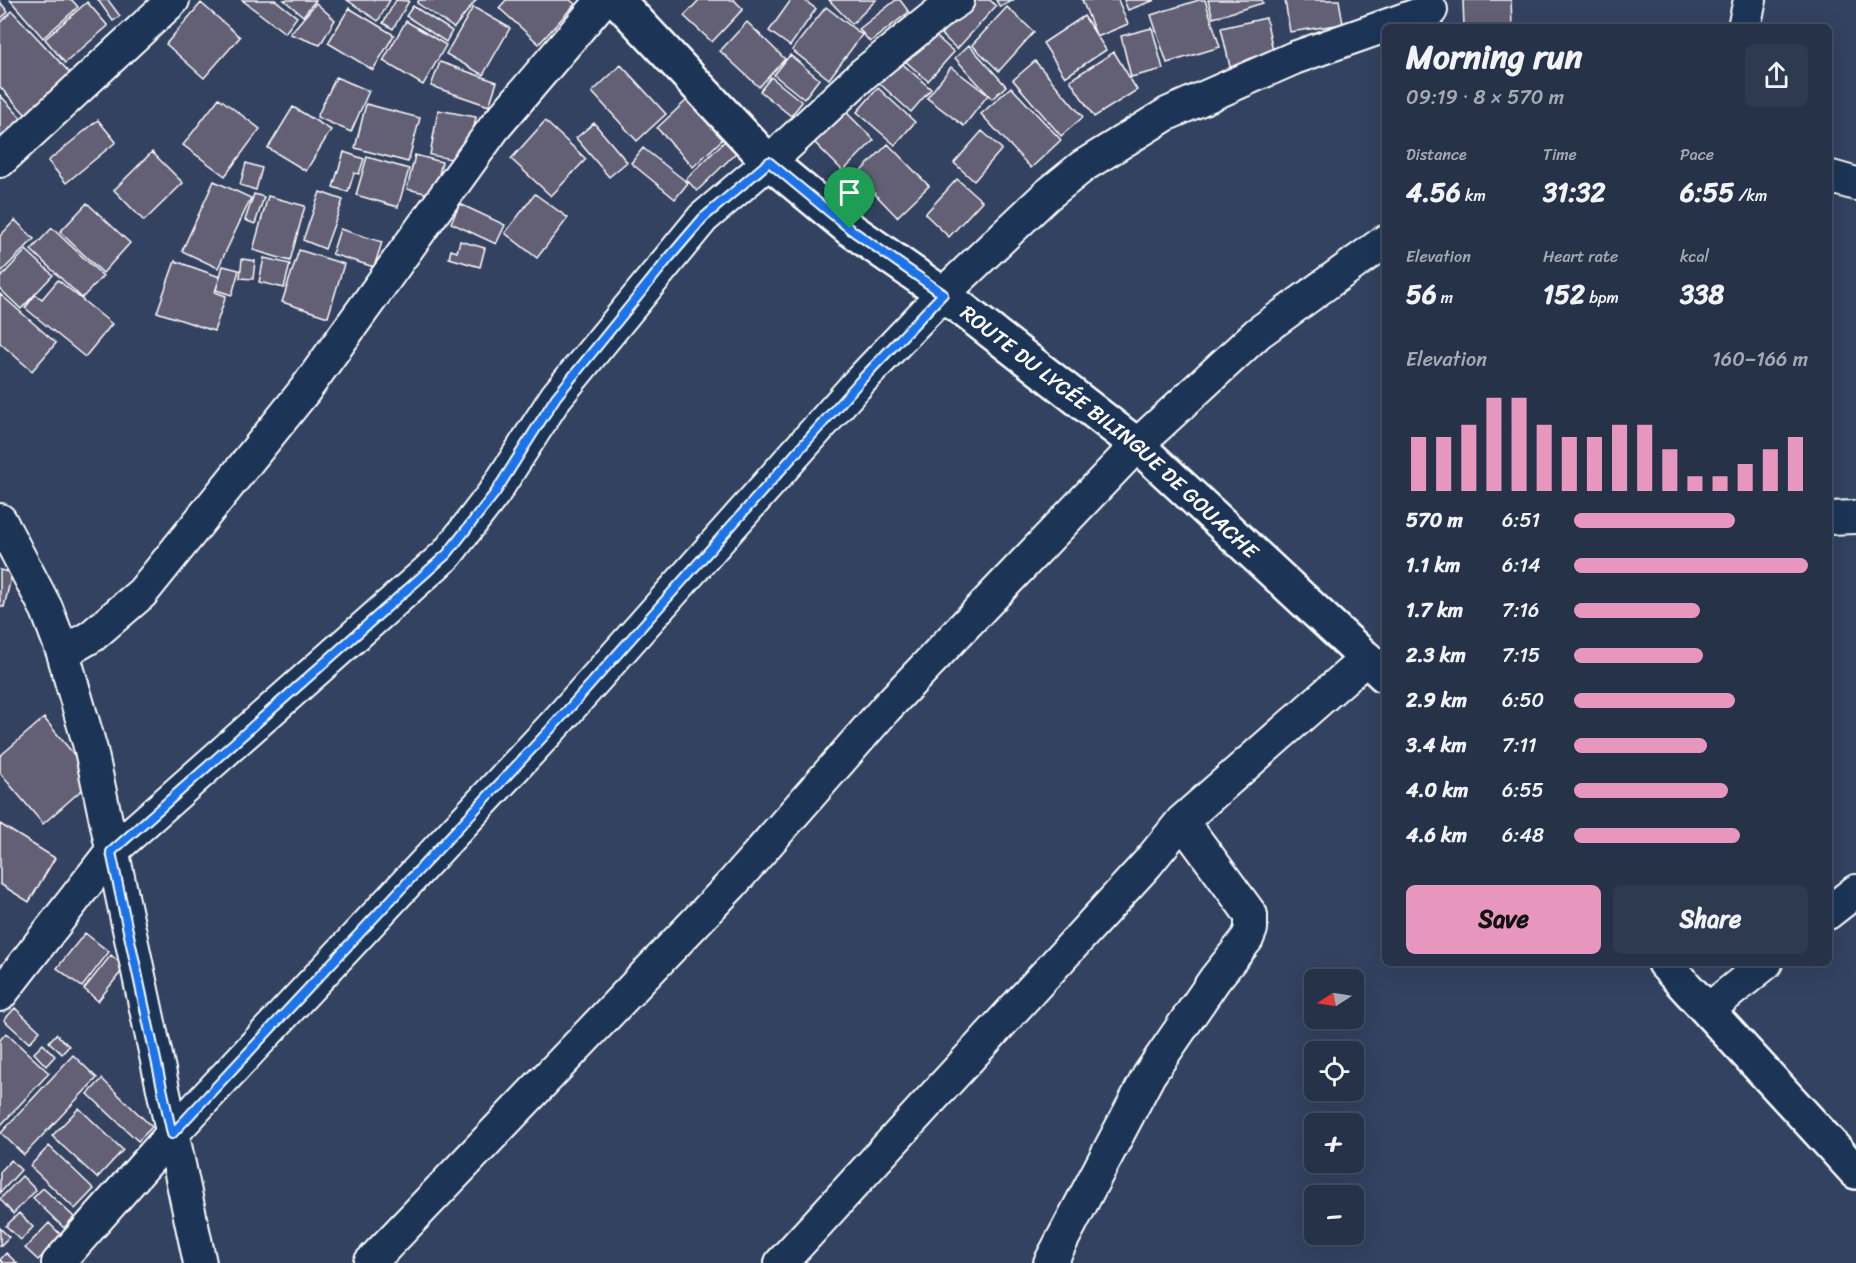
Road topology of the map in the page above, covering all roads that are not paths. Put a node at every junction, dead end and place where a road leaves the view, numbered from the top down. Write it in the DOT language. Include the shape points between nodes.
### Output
graph roads {
  1 [pos="173,0"];
  2 [pos="603,0"];
  3 [pos="617,0"];
  4 [pos="958,0"];
  5 [pos="1750,0"];
  6 [pos="1432,12"];
  7 [pos="1396,24"];
  8 [pos="1745,24"];
  9 [pos="1382,29"];
  10 [pos="0,161"];
  11 [pos="769,162"];
  12 [pos="1832,177"];
  13 [pos="1856,184"];
  14 [pos="1382,243"];
  15 [pos="943,294"];
  16 [pos="1137,445"];
  17 [pos="1856,517"];
  18 [pos="1832,518"];
  19 [pos="0,520"];
  20 [pos="63,653"];
  21 [pos="1376,667"];
  22 [pos="1182,821"];
  23 [pos="111,852"];
  24 [pos="1856,891"];
  25 [pos="1832,910"];
  26 [pos="1667,966"];
  27 [pos="1762,966"];
  28 [pos="0,995"];
  29 [pos="1708,1009"];
  30 [pos="172,1134"];
  31 [pos="1856,1172"];
  32 [pos="58,1263"];
  33 [pos="200,1263"];
  34 [pos="370,1263"];
  35 [pos="781,1263"];
  36 [pos="1050,1263"];
  1 -- 10 [label="street"];
  2 -- 20 [label="street" via="494,128 305,390 142,593 92,636"];
  3 -- 11 [label="street, ROUTE DU LYCÉE BILINGUE DE GOUACHE"];
  4 -- 11 [label="street" via="863,74"];
  5 -- 8 [label="street"];
  6 -- 7 [label="street"];
  9 -- 15 [label="street" via="1294,58 1167,114 1083,166 1046,195"];
  11 -- 15 [label="street, ROUTE DU LYCÉE BILINGUE DE GOUACHE" via="850,229"];
  11 -- 23 [label="street" via="703,218 668,259 556,397 495,493 447,554"];
  12 -- 13 [label="street"];
  14 -- 16 [label="street" via="1258,333"];
  15 -- 16 [label="street, ROUTE DU LYCÉE BILINGUE DE GOUACHE"];
  15 -- 30 [label="street" via="860,381 549,731"];
  16 -- 21 [label="street, ROUTE DU LYCÉE BILINGUE DE GOUACHE"];
  16 -- 34 [label="street" via="886,708 732,884"];
  17 -- 18 [label="street"];
  19 -- 20 [label="street" via="47,610"];
  20 -- 23 [label="street" via="91,750"];
  21 -- 22 [label="street"];
  22 -- 35 [label="street"];
  22 -- 36 [label="street" via="1251,915 1251,929 1149,1075"];
  23 -- 28 [label="street"];
  23 -- 30 [label="street"];
  24 -- 25 [label="street"];
  26 -- 29 [label="street"];
  27 -- 29 [label="street"];
  29 -- 31 [label="street"];
  30 -- 32 [label="street"];
  30 -- 33 [label="street"];
}
